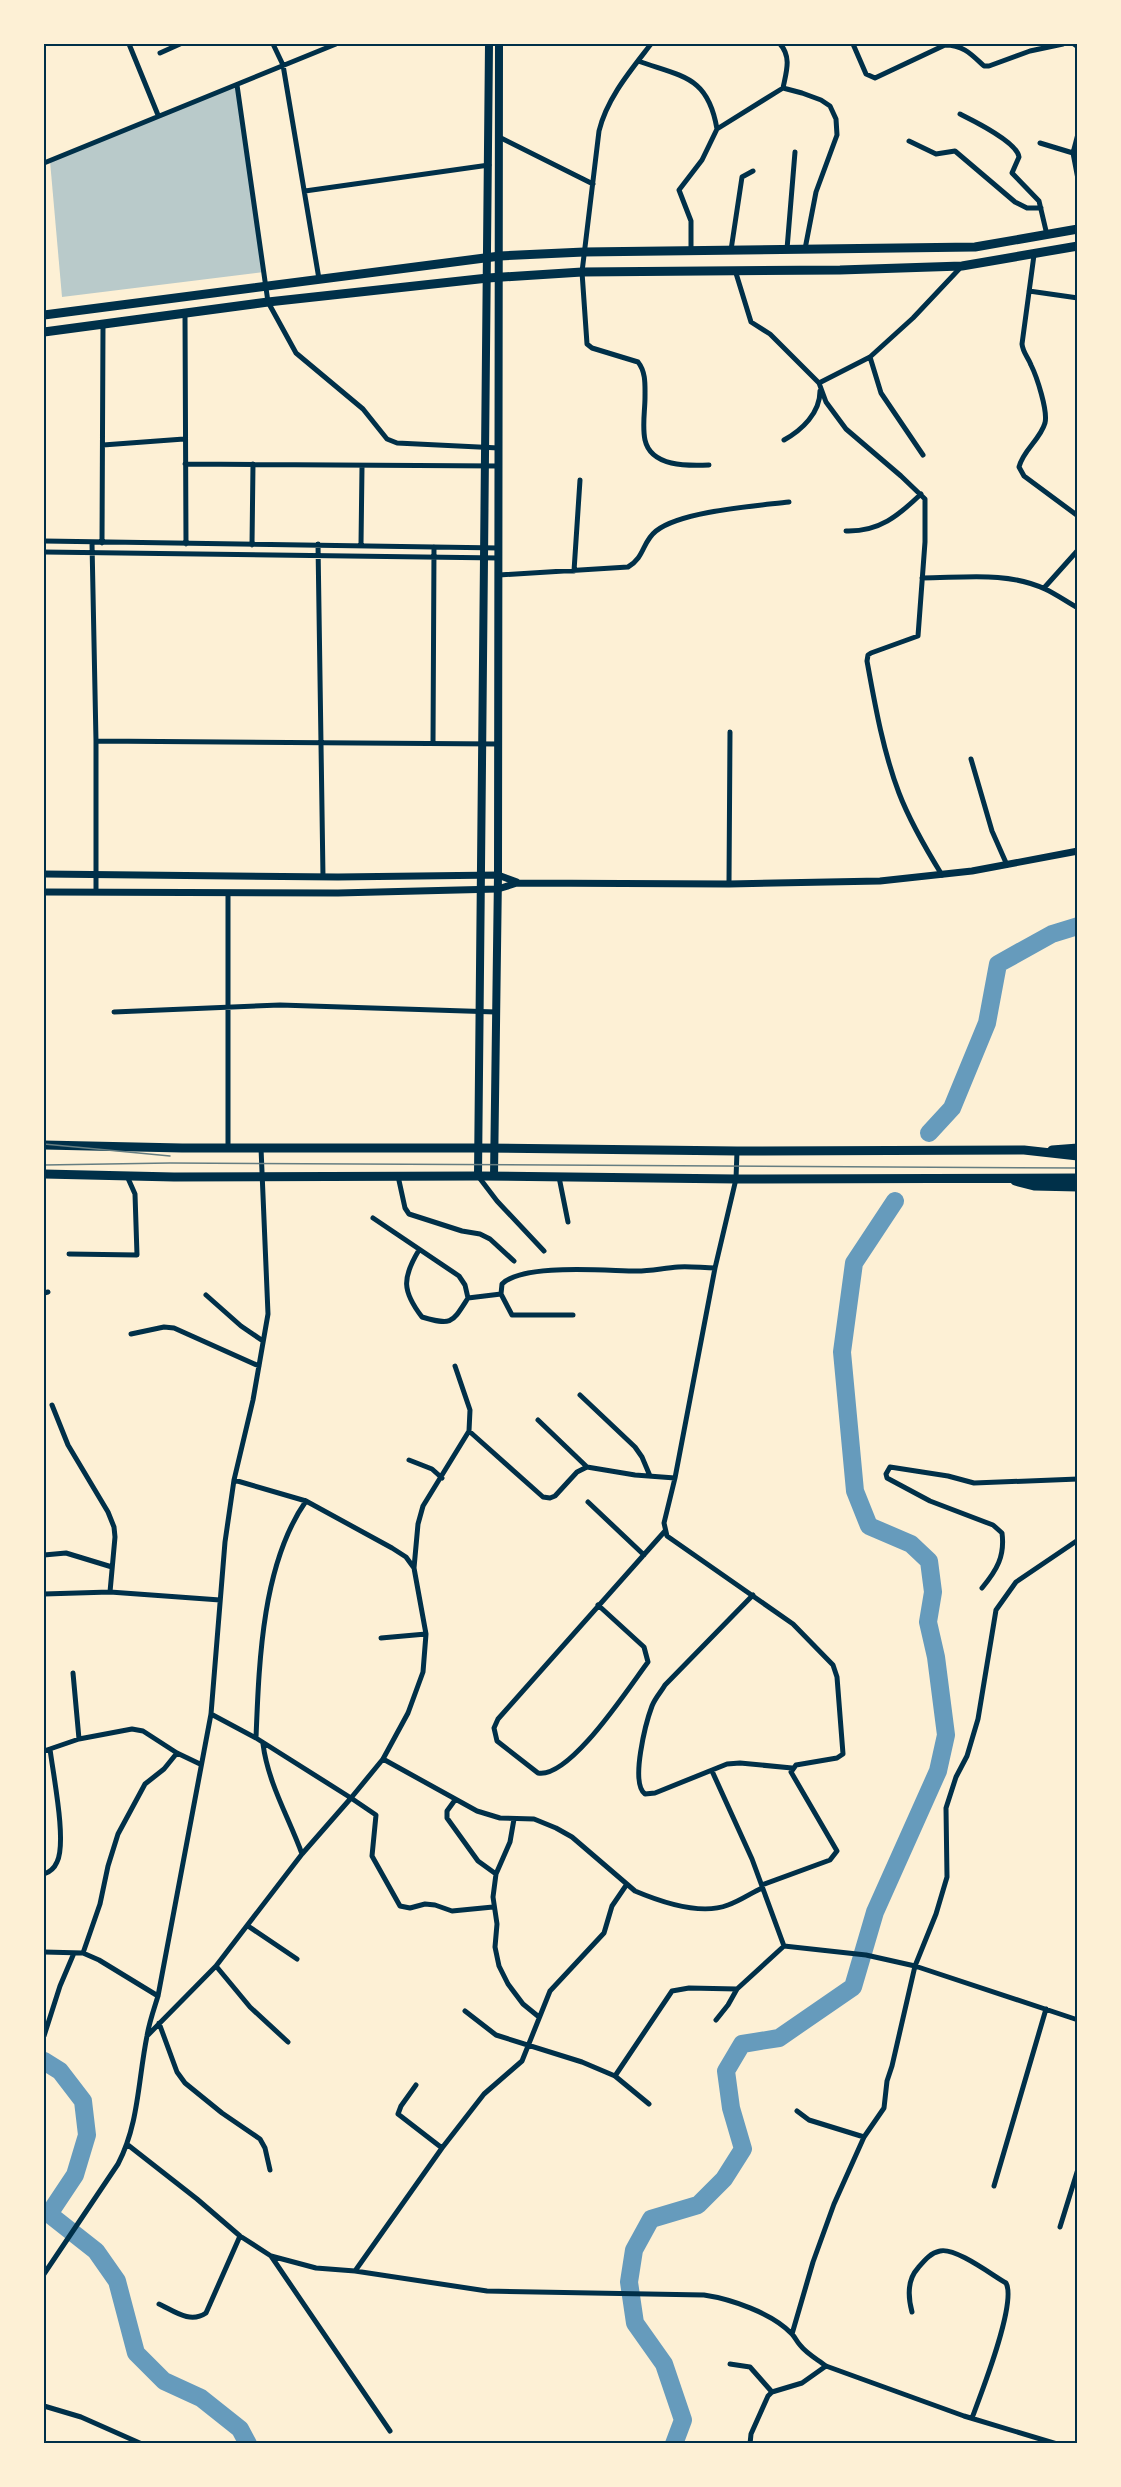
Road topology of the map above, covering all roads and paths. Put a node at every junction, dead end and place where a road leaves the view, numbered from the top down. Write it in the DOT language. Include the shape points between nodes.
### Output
graph roads {
  1 [pos="129,44"];
  2 [pos="180,44"];
  3 [pos="273,44"];
  4 [pos="336,44"];
  5 [pos="489,44"];
  6 [pos="500,44"];
  7 [pos="651,44"];
  8 [pos="780,44"];
  9 [pos="853,44"];
  10 [pos="1064,44"];
  11 [pos="1074,44"];
  12 [pos="1054,45"];
  13 [pos="1077,47"];
  14 [pos="160,53"];
  15 [pos="638,61"];
  16 [pos="283,65"];
  17 [pos="237,85"];
  18 [pos="783,88"];
  19 [pos="960,114"];
  20 [pos="158,116"];
  21 [pos="717,129"];
  22 [pos="1077,134"];
  23 [pos="499,137"];
  24 [pos="909,141"];
  25 [pos="1040,143"];
  26 [pos="795,152"];
  27 [pos="1073,153"];
  28 [pos="44,163"];
  29 [pos="489,165"];
  30 [pos="753,171"];
  31 [pos="1077,179"];
  32 [pos="593,184"];
  33 [pos="304,191"];
  34 [pos="1041,208"];
  35 [pos="1077,229"];
  36 [pos="1047,235"];
  37 [pos="1077,246"];
  38 [pos="975,247"];
  39 [pos="787,249"];
  40 [pos="805,249"];
  41 [pos="731,250"];
  42 [pos="840,250"];
  43 [pos="691,251"];
  44 [pos="584,252"];
  45 [pos="1034,255"];
  46 [pos="500,256"];
  47 [pos="488,257"];
  48 [pos="976,265"];
  49 [pos="962,266"];
  50 [pos="735,270"];
  51 [pos="840,270"];
  52 [pos="582,272"];
  53 [pos="488,278"];
  54 [pos="500,278"];
  55 [pos="319,280"];
  56 [pos="266,287"];
  57 [pos="1029,291"];
  58 [pos="1077,298"];
  59 [pos="268,302"];
  60 [pos="185,314"];
  61 [pos="44,315"];
  62 [pos="103,325"];
  63 [pos="44,332"];
  64 [pos="870,357"];
  65 [pos="819,383"];
  66 [pos="184,439"];
  67 [pos="784,440"];
  68 [pos="103,446"];
  69 [pos="486,448"];
  70 [pos="499,448"];
  71 [pos="923,455"];
  72 [pos="185,464"];
  73 [pos="253,464"];
  74 [pos="709,465"];
  75 [pos="486,466"];
  76 [pos="499,466"];
  77 [pos="362,467"];
  78 [pos="580,480"];
  79 [pos="921,494"];
  80 [pos="789,502"];
  81 [pos="1077,516"];
  82 [pos="846,531"];
  83 [pos="44,541"];
  84 [pos="92,543"];
  85 [pos="102,543"];
  86 [pos="186,544"];
  87 [pos="318,544"];
  88 [pos="252,545"];
  89 [pos="361,545"];
  90 [pos="434,547"];
  91 [pos="486,547"];
  92 [pos="499,548"];
  93 [pos="1077,550"];
  94 [pos="44,552"];
  95 [pos="92,553"];
  96 [pos="319,555"];
  97 [pos="434,556"];
  98 [pos="486,558"];
  99 [pos="499,558"];
  100 [pos="574,572"];
  101 [pos="499,575"];
  102 [pos="921,578"];
  103 [pos="1044,588"];
  104 [pos="1077,608"];
  105 [pos="730,732"];
  106 [pos="96,741"];
  107 [pos="321,743"];
  108 [pos="433,744"];
  109 [pos="484,744"];
  110 [pos="498,744"];
  111 [pos="971,759"];
  112 [pos="1077,851"];
  113 [pos="1007,865"];
  114 [pos="44,874"];
  115 [pos="96,875"];
  116 [pos="483,875"];
  117 [pos="498,875"];
  118 [pos="942,875"];
  119 [pos="263,876"];
  120 [pos="323,877"];
  121 [pos="517,883"];
  122 [pos="729,884"];
  123 [pos="498,889"];
  124 [pos="482,890"];
  125 [pos="44,892"];
  126 [pos="96,892"];
  127 [pos="228,893"];
  128 [pos="264,893"];
  129 [pos="228,1006"];
  130 [pos="481,1011"];
  131 [pos="114,1012"];
  132 [pos="496,1012"];
  133 [pos="44,1145"];
  134 [pos="228,1148"];
  135 [pos="261,1148"];
  136 [pos="479,1148"];
  137 [pos="494,1148"];
  138 [pos="1077,1148"];
  139 [pos="737,1151"];
  140 [pos="1043,1151"];
  141 [pos="1077,1156"];
  142 [pos="44,1174"];
  143 [pos="127,1176"];
  144 [pos="398,1176"];
  145 [pos="478,1176"];
  146 [pos="494,1176"];
  147 [pos="261,1177"];
  148 [pos="559,1177"];
  149 [pos="1001,1178"];
  150 [pos="1077,1178"];
  151 [pos="736,1179"];
  152 [pos="485,1185"];
  153 [pos="1077,1187"];
  154 [pos="373,1218"];
  155 [pos="568,1222"];
  156 [pos="419,1251"];
  157 [pos="544,1251"];
  158 [pos="69,1254"];
  159 [pos="514,1261"];
  160 [pos="715,1268"];
  161 [pos="501,1294"];
  162 [pos="206,1295"];
  163 [pos="468,1298"];
  164 [pos="573,1315"];
  165 [pos="131,1334"];
  166 [pos="263,1341"];
  167 [pos="259,1366"];
  168 [pos="455,1366"];
  169 [pos="580,1395"];
  170 [pos="52,1405"];
  171 [pos="538,1419"];
  172 [pos="469,1431"];
  173 [pos="410,1460"];
  174 [pos="587,1467"];
  175 [pos="650,1476"];
  176 [pos="442,1478"];
  177 [pos="675,1478"];
  178 [pos="1077,1479"];
  179 [pos="234,1480"];
  180 [pos="306,1501"];
  181 [pos="588,1502"];
  182 [pos="665,1531"];
  183 [pos="1077,1540"];
  184 [pos="44,1555"];
  185 [pos="644,1555"];
  186 [pos="112,1567"];
  187 [pos="414,1568"];
  188 [pos="982,1588"];
  189 [pos="110,1592"];
  190 [pos="44,1594"];
  191 [pos="753,1595"];
  192 [pos="220,1600"];
  193 [pos="598,1605"];
  194 [pos="426,1634"];
  195 [pos="381,1638"];
  196 [pos="73,1673"];
  197 [pos="211,1714"];
  198 [pos="256,1738"];
  199 [pos="79,1739"];
  200 [pos="263,1744"];
  201 [pos="47,1750"];
  202 [pos="177,1753"];
  203 [pos="383,1759"];
  204 [pos="200,1764"];
  205 [pos="792,1768"];
  206 [pos="712,1771"];
  207 [pos="351,1798"];
  208 [pos="455,1800"];
  209 [pos="514,1820"];
  210 [pos="302,1854"];
  211 [pos="44,1874"];
  212 [pos="496,1874"];
  213 [pos="627,1884"];
  214 [pos="762,1886"];
  215 [pos="493,1907"];
  216 [pos="248,1926"];
  217 [pos="784,1946"];
  218 [pos="44,1952"];
  219 [pos="74,1953"];
  220 [pos="83,1953"];
  221 [pos="297,1959"];
  222 [pos="216,1966"];
  223 [pos="915,1966"];
  224 [pos="737,1989"];
  225 [pos="158,1996"];
  226 [pos="1046,2009"];
  227 [pos="465,2011"];
  228 [pos="539,2017"];
  229 [pos="716,2020"];
  230 [pos="1077,2020"];
  231 [pos="159,2022"];
  232 [pos="44,2036"];
  233 [pos="147,2036"];
  234 [pos="288,2042"];
  235 [pos="528,2046"];
  236 [pos="615,2076"];
  237 [pos="416,2085"];
  238 [pos="649,2104"];
  239 [pos="797,2111"];
  240 [pos="864,2137"];
  241 [pos="128,2145"];
  242 [pos="442,2148"];
  243 [pos="1077,2169"];
  244 [pos="270,2170"];
  245 [pos="994,2186"];
  246 [pos="1060,2227"];
  247 [pos="240,2236"];
  248 [pos="271,2256"];
  249 [pos="355,2271"];
  250 [pos="44,2274"];
  251 [pos="159,2304"];
  252 [pos="912,2312"];
  253 [pos="792,2334"];
  254 [pos="730,2364"];
  255 [pos="826,2366"];
  256 [pos="772,2392"];
  257 [pos="44,2406"];
  258 [pos="972,2418"];
  259 [pos="390,2431"];
  260 [pos="142,2444"];
  261 [pos="750,2444"];
  262 [pos="1057,2444"];
  1 -- 20 [label="street"];
  2 -- 14 [label="street"];
  3 -- 16 [label="street"];
  4 -- 16 [label="street"];
  5 -- 29 [label="main road"];
  6 -- 23 [label="main road"];
  7 -- 15 [label="street"];
  8 -- 18 [label="street" via="788,59"];
  9 -- 12 [label="street" via="866,74 875,78 945,45 971,52 984,66"];
  10 -- 12 [label="street"];
  11 -- 13 [label="street"];
  15 -- 21 [label="street" via="694,80 714,107"];
  15 -- 32 [label="street" via="603,116"];
  16 -- 17 [label="street"];
  16 -- 33 [label="street"];
  17 -- 20 [label="street"];
  17 -- 56 [label="street"];
  18 -- 21 [label="street"];
  18 -- 40 [label="street" via="821,100 830,106 836,119 837,135 816,192"];
  19 -- 34 [label="street" via="1017,150 1019,157 1012,173 1037,197"];
  20 -- 28 [label="street"];
  21 -- 43 [label="street" via="702,160 679,190 691,220"];
  22 -- 27 [label="street"];
  23 -- 32 [label="street"];
  23 -- 46 [label="main road"];
  24 -- 34 [label="street" via="936,154 955,151 1015,202"];
  25 -- 27 [label="street"];
  26 -- 39 [label="street"];
  27 -- 31 [label="street"];
  29 -- 33 [label="street"];
  29 -- 47 [label="main road"];
  30 -- 41 [label="street" via="742,177"];
  32 -- 44 [label="street"];
  33 -- 55 [label="street"];
  34 -- 36 [label="street"];
  35 -- 36 [label="main road"];
  36 -- 38 [label="main road"];
  37 -- 45 [label="main road"];
  38 -- 42 [label="main road"];
  38 -- 48 [label="main road"];
  39 -- 40 [label="main road"];
  39 -- 41 [label="main road"];
  40 -- 42 [label="main road"];
  41 -- 43 [label="main road"];
  42 -- 51 [label="main road"];
  43 -- 44 [label="main road"];
  44 -- 46 [label="main road"];
  44 -- 52 [label="street"];
  45 -- 48 [label="main road"];
  45 -- 57 [label="street"];
  46 -- 47 [label="main road"];
  46 -- 54 [label="main road"];
  47 -- 53 [label="main road"];
  47 -- 55 [label="main road"];
  48 -- 49 [label="main road"];
  49 -- 51 [label="main road"];
  49 -- 64 [label="street" via="929,303"];
  50 -- 51 [label="main road"];
  50 -- 52 [label="main road"];
  50 -- 65 [label="street" via="751,322 770,334"];
  52 -- 54 [label="main road"];
  52 -- 74 [label="street" via="587,344 638,362 643,368 645,441 650,450 677,465"];
  53 -- 54 [label="main road"];
  53 -- 59 [label="main road"];
  53 -- 69 [label="main road"];
  54 -- 70 [label="main road"];
  55 -- 56 [label="main road"];
  56 -- 59 [label="street"];
  56 -- 61 [label="main road"];
  57 -- 58 [label="street"];
  57 -- 81 [label="street" via="1023,350 1034,374 1045,422 1019,467 1023,476"];
  59 -- 60 [label="main road"];
  59 -- 69 [label="street" via="296,353 363,409 387,439 397,443"];
  60 -- 62 [label="main road"];
  60 -- 66 [label="street"];
  62 -- 63 [label="main road"];
  62 -- 68 [label="street"];
  64 -- 65 [label="street"];
  64 -- 71 [label="street" via="881,393"];
  65 -- 67 [label="street" via="820,398 815,411 803,428"];
  65 -- 79 [label="street" via="826,402 846,429"];
  66 -- 68 [label="street"];
  66 -- 72 [label="street"];
  68 -- 85 [label="street"];
  69 -- 70 [label="street"];
  69 -- 75 [label="main road"];
  70 -- 76 [label="main road"];
  72 -- 73 [label="street"];
  72 -- 86 [label="street"];
  73 -- 77 [label="street"];
  73 -- 88 [label="street"];
  75 -- 76 [label="street"];
  75 -- 77 [label="street"];
  75 -- 91 [label="main road"];
  76 -- 92 [label="main road"];
  77 -- 89 [label="street"];
  78 -- 100 [label="street"];
  79 -- 82 [label="street" via="878,527"];
  79 -- 102 [label="street" via="926,506"];
  80 -- 100 [label="street" via="691,517 655,532 641,556 628,567"];
  83 -- 84 [label="street"];
  84 -- 85 [label="street"];
  84 -- 95 [label="street"];
  85 -- 86 [label="street"];
  86 -- 88 [label="street"];
  87 -- 88 [label="street"];
  87 -- 89 [label="street"];
  87 -- 96 [label="street"];
  89 -- 90 [label="street"];
  90 -- 91 [label="street"];
  90 -- 97 [label="street"];
  91 -- 92 [label="street"];
  91 -- 98 [label="main road"];
  92 -- 99 [label="main road"];
  93 -- 103 [label="street"];
  94 -- 95 [label="street"];
  95 -- 96 [label="street"];
  95 -- 106 [label="street"];
  96 -- 97 [label="street"];
  96 -- 107 [label="street"];
  97 -- 98 [label="street"];
  97 -- 108 [label="street"];
  98 -- 99 [label="street"];
  98 -- 109 [label="main road"];
  99 -- 101 [label="main road"];
  100 -- 101 [label="street"];
  101 -- 110 [label="main road"];
  102 -- 103 [label="street" via="1000,577"];
  102 -- 118 [label="street" via="918,636 871,653 867,661 898,792"];
  103 -- 104 [label="street"];
  105 -- 122 [label="street"];
  106 -- 107 [label="street"];
  106 -- 115 [label="street"];
  107 -- 108 [label="street"];
  107 -- 120 [label="street"];
  108 -- 109 [label="street"];
  109 -- 110 [label="street"];
  109 -- 116 [label="main road"];
  110 -- 117 [label="main road"];
  111 -- 113 [label="street" via="992,831"];
  112 -- 113 [label="street"];
  113 -- 118 [label="street"];
  114 -- 115 [label="street"];
  115 -- 119 [label="street"];
  115 -- 126 [label="street"];
  116 -- 117 [label="street"];
  116 -- 120 [label="street"];
  116 -- 124 [label="main road"];
  117 -- 121 [label="street"];
  117 -- 123 [label="main road"];
  118 -- 122 [label="street" via="880,881"];
  119 -- 120 [label="street"];
  119 -- 128 [label="street"];
  121 -- 122 [label="street"];
  121 -- 123 [label="street"];
  123 -- 124 [label="street"];
  123 -- 132 [label="main road"];
  124 -- 128 [label="street"];
  124 -- 130 [label="main road"];
  125 -- 126 [label="street"];
  126 -- 127 [label="street"];
  127 -- 128 [label="street"];
  127 -- 129 [label="street"];
  129 -- 130 [label="street"];
  129 -- 131 [label="street"];
  129 -- 134 [label="street"];
  130 -- 132 [label="street"];
  130 -- 136 [label="main road"];
  132 -- 137 [label="main road"];
  133 -- 134 [label="main road"];
  134 -- 135 [label="main road"];
  135 -- 136 [label="main road"];
  135 -- 147 [label="street"];
  136 -- 137 [label="main road"];
  136 -- 145 [label="main road"];
  137 -- 139 [label="main road"];
  137 -- 146 [label="main road"];
  138 -- 140 [label="main road"];
  139 -- 140 [label="main road"];
  139 -- 151 [label="street"];
  140 -- 141 [label="main road"];
  142 -- 143 [label="main road"];
  143 -- 147 [label="main road"];
  143 -- 158 [label="street" via="135,1194 137,1255"];
  144 -- 145 [label="main road"];
  144 -- 147 [label="main road"];
  144 -- 159 [label="street" via="409,1214 480,1234"];
  145 -- 146 [label="main road"];
  145 -- 152 [label="street"];
  146 -- 148 [label="main road"];
  146 -- 152 [label="street"];
  147 -- 166 [label="street" via="268,1303"];
  148 -- 151 [label="main road"];
  148 -- 155 [label="street"];
  149 -- 150 [label="main road"];
  149 -- 151 [label="main road"];
  149 -- 153 [label="main road" via="1034,1186"];
  151 -- 160 [label="street"];
  152 -- 157 [label="street"];
  154 -- 156 [label="street"];
  156 -- 163 [label="street" via="459,1276"];
  156 -- 163 [label="street" via="410,1265 406,1283 409,1298 422,1317 450,1322"];
  160 -- 161 [label="street" via="540,1272 505,1281"];
  160 -- 177 [label="street"];
  161 -- 163 [label="street"];
  161 -- 164 [label="street" via="512,1315"];
  162 -- 166 [label="street"];
  165 -- 167 [label="street" via="174,1328"];
  166 -- 167 [label="street"];
  167 -- 179 [label="street"];
  168 -- 172 [label="street" via="470,1410"];
  169 -- 175 [label="street" via="635,1447"];
  170 -- 186 [label="street" via="68,1445 114,1527"];
  171 -- 174 [label="street"];
  172 -- 174 [label="street" via="543,1497 555,1496 577,1472"];
  172 -- 176 [label="street"];
  173 -- 176 [label="street"];
  174 -- 175 [label="street"];
  175 -- 177 [label="street"];
  176 -- 187 [label="street" via="420,1514"];
  177 -- 182 [label="street"];
  178 -- 188 [label="street" via="974,1483 890,1467 887,1478 930,1501 993,1525 1002,1533 996,1572"];
  179 -- 180 [label="street"];
  179 -- 192 [label="street"];
  180 -- 187 [label="street" via="392,1548"];
  180 -- 198 [label="street" via="292,1522 272,1587 258,1682"];
  181 -- 185 [label="street"];
  182 -- 185 [label="street"];
  182 -- 191 [label="street"];
  183 -- 223 [label="street" via="1016,1582 996,1610 978,1719 946,1808 946,1877"];
  184 -- 186 [label="street" via="66,1553"];
  185 -- 193 [label="street"];
  186 -- 189 [label="street"];
  187 -- 194 [label="street"];
  189 -- 190 [label="street"];
  189 -- 192 [label="street"];
  191 -- 205 [label="street" via="793,1624 836,1671 843,1754"];
  191 -- 206 [label="street" via="665,1685 648,1717 640,1757 641,1792 655,1793"];
  192 -- 197 [label="street"];
  193 -- 193 [label="street" via="494,1728 497,1741 538,1773 556,1770 588,1743 648,1662 644,1647"];
  194 -- 195 [label="street"];
  194 -- 203 [label="street" via="423,1672 408,1713"];
  196 -- 199 [label="street"];
  197 -- 198 [label="street"];
  197 -- 204 [label="street"];
  198 -- 200 [label="street"];
  199 -- 201 [label="street"];
  199 -- 202 [label="street" via="132,1729 143,1731"];
  200 -- 207 [label="street"];
  200 -- 210 [label="street" via="276,1791"];
  201 -- 211 [label="street" via="60,1845 57,1864"];
  202 -- 204 [label="street"];
  202 -- 220 [label="street" via="145,1784 118,1834"];
  203 -- 207 [label="street"];
  203 -- 208 [label="street"];
  204 -- 225 [label="street"];
  205 -- 206 [label="street" via="740,1763"];
  205 -- 214 [label="street" via="796,1783 837,1851 830,1860"];
  206 -- 214 [label="street"];
  207 -- 210 [label="street"];
  207 -- 215 [label="street" via="376,1815 372,1856 400,1906 426,1904 452,1911"];
  208 -- 209 [label="street" via="477,1811"];
  208 -- 212 [label="street" via="447,1818 478,1861"];
  209 -- 212 [label="street" via="510,1842"];
  209 -- 213 [label="street" via="534,1819 572,1837"];
  210 -- 216 [label="street"];
  212 -- 215 [label="street"];
  213 -- 214 [label="street" via="647,1896 705,1909 729,1905"];
  213 -- 228 [label="street" via="612,1906 604,1933 554,1986"];
  214 -- 217 [label="street"];
  215 -- 228 [label="street" via="499,1966 523,2004"];
  216 -- 221 [label="street"];
  216 -- 222 [label="street"];
  217 -- 223 [label="street" via="866,1955"];
  217 -- 224 [label="street"];
  218 -- 219 [label="street"];
  219 -- 220 [label="street"];
  219 -- 232 [label="street"];
  220 -- 225 [label="street"];
  222 -- 231 [label="street"];
  222 -- 234 [label="street" via="250,2007"];
  223 -- 226 [label="street"];
  223 -- 240 [label="street" via="886,2081 885,2104"];
  224 -- 229 [label="street"];
  224 -- 236 [label="street" via="672,1991"];
  225 -- 233 [label="street"];
  226 -- 230 [label="street"];
  226 -- 245 [label="street"];
  227 -- 235 [label="street" via="496,2035"];
  228 -- 235 [label="street"];
  231 -- 233 [label="street"];
  231 -- 244 [label="street" via="177,2072 185,2083 260,2139"];
  233 -- 241 [label="street" via="140,2094"];
  235 -- 236 [label="street"];
  235 -- 242 [label="street" via="522,2061 484,2094"];
  236 -- 238 [label="street"];
  237 -- 242 [label="street" via="398,2114"];
  239 -- 240 [label="street" via="809,2120"];
  240 -- 253 [label="street" via="834,2204"];
  241 -- 247 [label="street"];
  241 -- 250 [label="street"];
  242 -- 249 [label="street"];
  243 -- 246 [label="street"];
  247 -- 248 [label="street"];
  247 -- 251 [label="street" via="206,2313 192,2319"];
  248 -- 249 [label="street" via="316,2268"];
  248 -- 259 [label="street"];
  249 -- 253 [label="street" via="465,2290 704,2295 723,2298 766,2316"];
  252 -- 258 [label="street" via="909,2286 915,2272 939,2251 972,2262 1006,2283 1009,2295 1002,2328"];
  253 -- 255 [label="street" via="801,2347"];
  254 -- 256 [label="street" via="750,2367"];
  255 -- 256 [label="street" via="795,2387"];
  255 -- 258 [label="street"];
  256 -- 261 [label="street"];
  257 -- 260 [label="street" via="81,2417"];
  258 -- 262 [label="street"];
}
